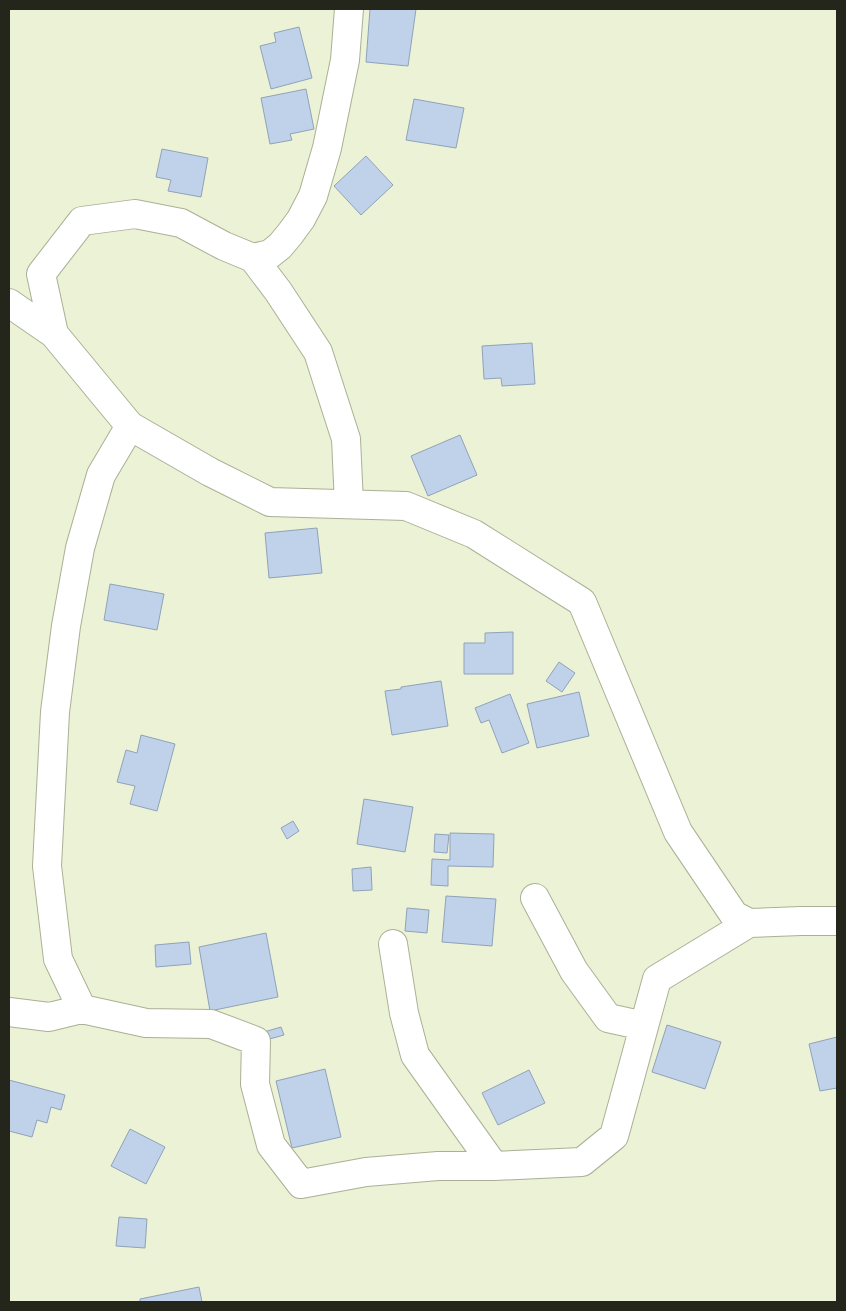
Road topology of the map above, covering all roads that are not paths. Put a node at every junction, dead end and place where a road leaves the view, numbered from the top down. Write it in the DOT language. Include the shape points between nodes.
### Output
graph roads {
  1 [pos="348,9"];
  2 [pos="254,258"];
  3 [pos="9,303"];
  4 [pos="54,334"];
  5 [pos="130,426"];
  6 [pos="350,504"];
  7 [pos="535,898"];
  8 [pos="837,921"];
  9 [pos="749,923"];
  10 [pos="393,944"];
  11 [pos="82,1009"];
  12 [pos="9,1012"];
  13 [pos="644,1026"];
  14 [pos="494,1166"];
  1 -- 2 [label="street" via="345,60 327,148 313,196 301,219 280,246 270,254"];
  2 -- 4 [label="street" via="182,223 135,214 82,221 42,274"];
  2 -- 6 [label="street" via="318,352 346,439"];
  3 -- 4 [label="street"];
  4 -- 5 [label="street"];
  5 -- 6 [label="street" via="270,502"];
  5 -- 11 [label="street" via="101,475 80,548 55,712 48,866 58,959"];
  6 -- 9 [label="street" via="406,506 474,534 582,602 678,832 734,915"];
  7 -- 13 [label="street" via="574,971 608,1018"];
  8 -- 9 [label="street"];
  9 -- 13 [label="street" via="657,979"];
  10 -- 14 [label="street" via="404,1013 415,1055"];
  11 -- 12 [label="street" via="49,1017"];
  11 -- 14 [label="street" via="146,1023 211,1024 256,1041 255,1084 271,1145 301,1184 366,1172 438,1166"];
  13 -- 14 [label="street" via="614,1136 582,1162"];
}
